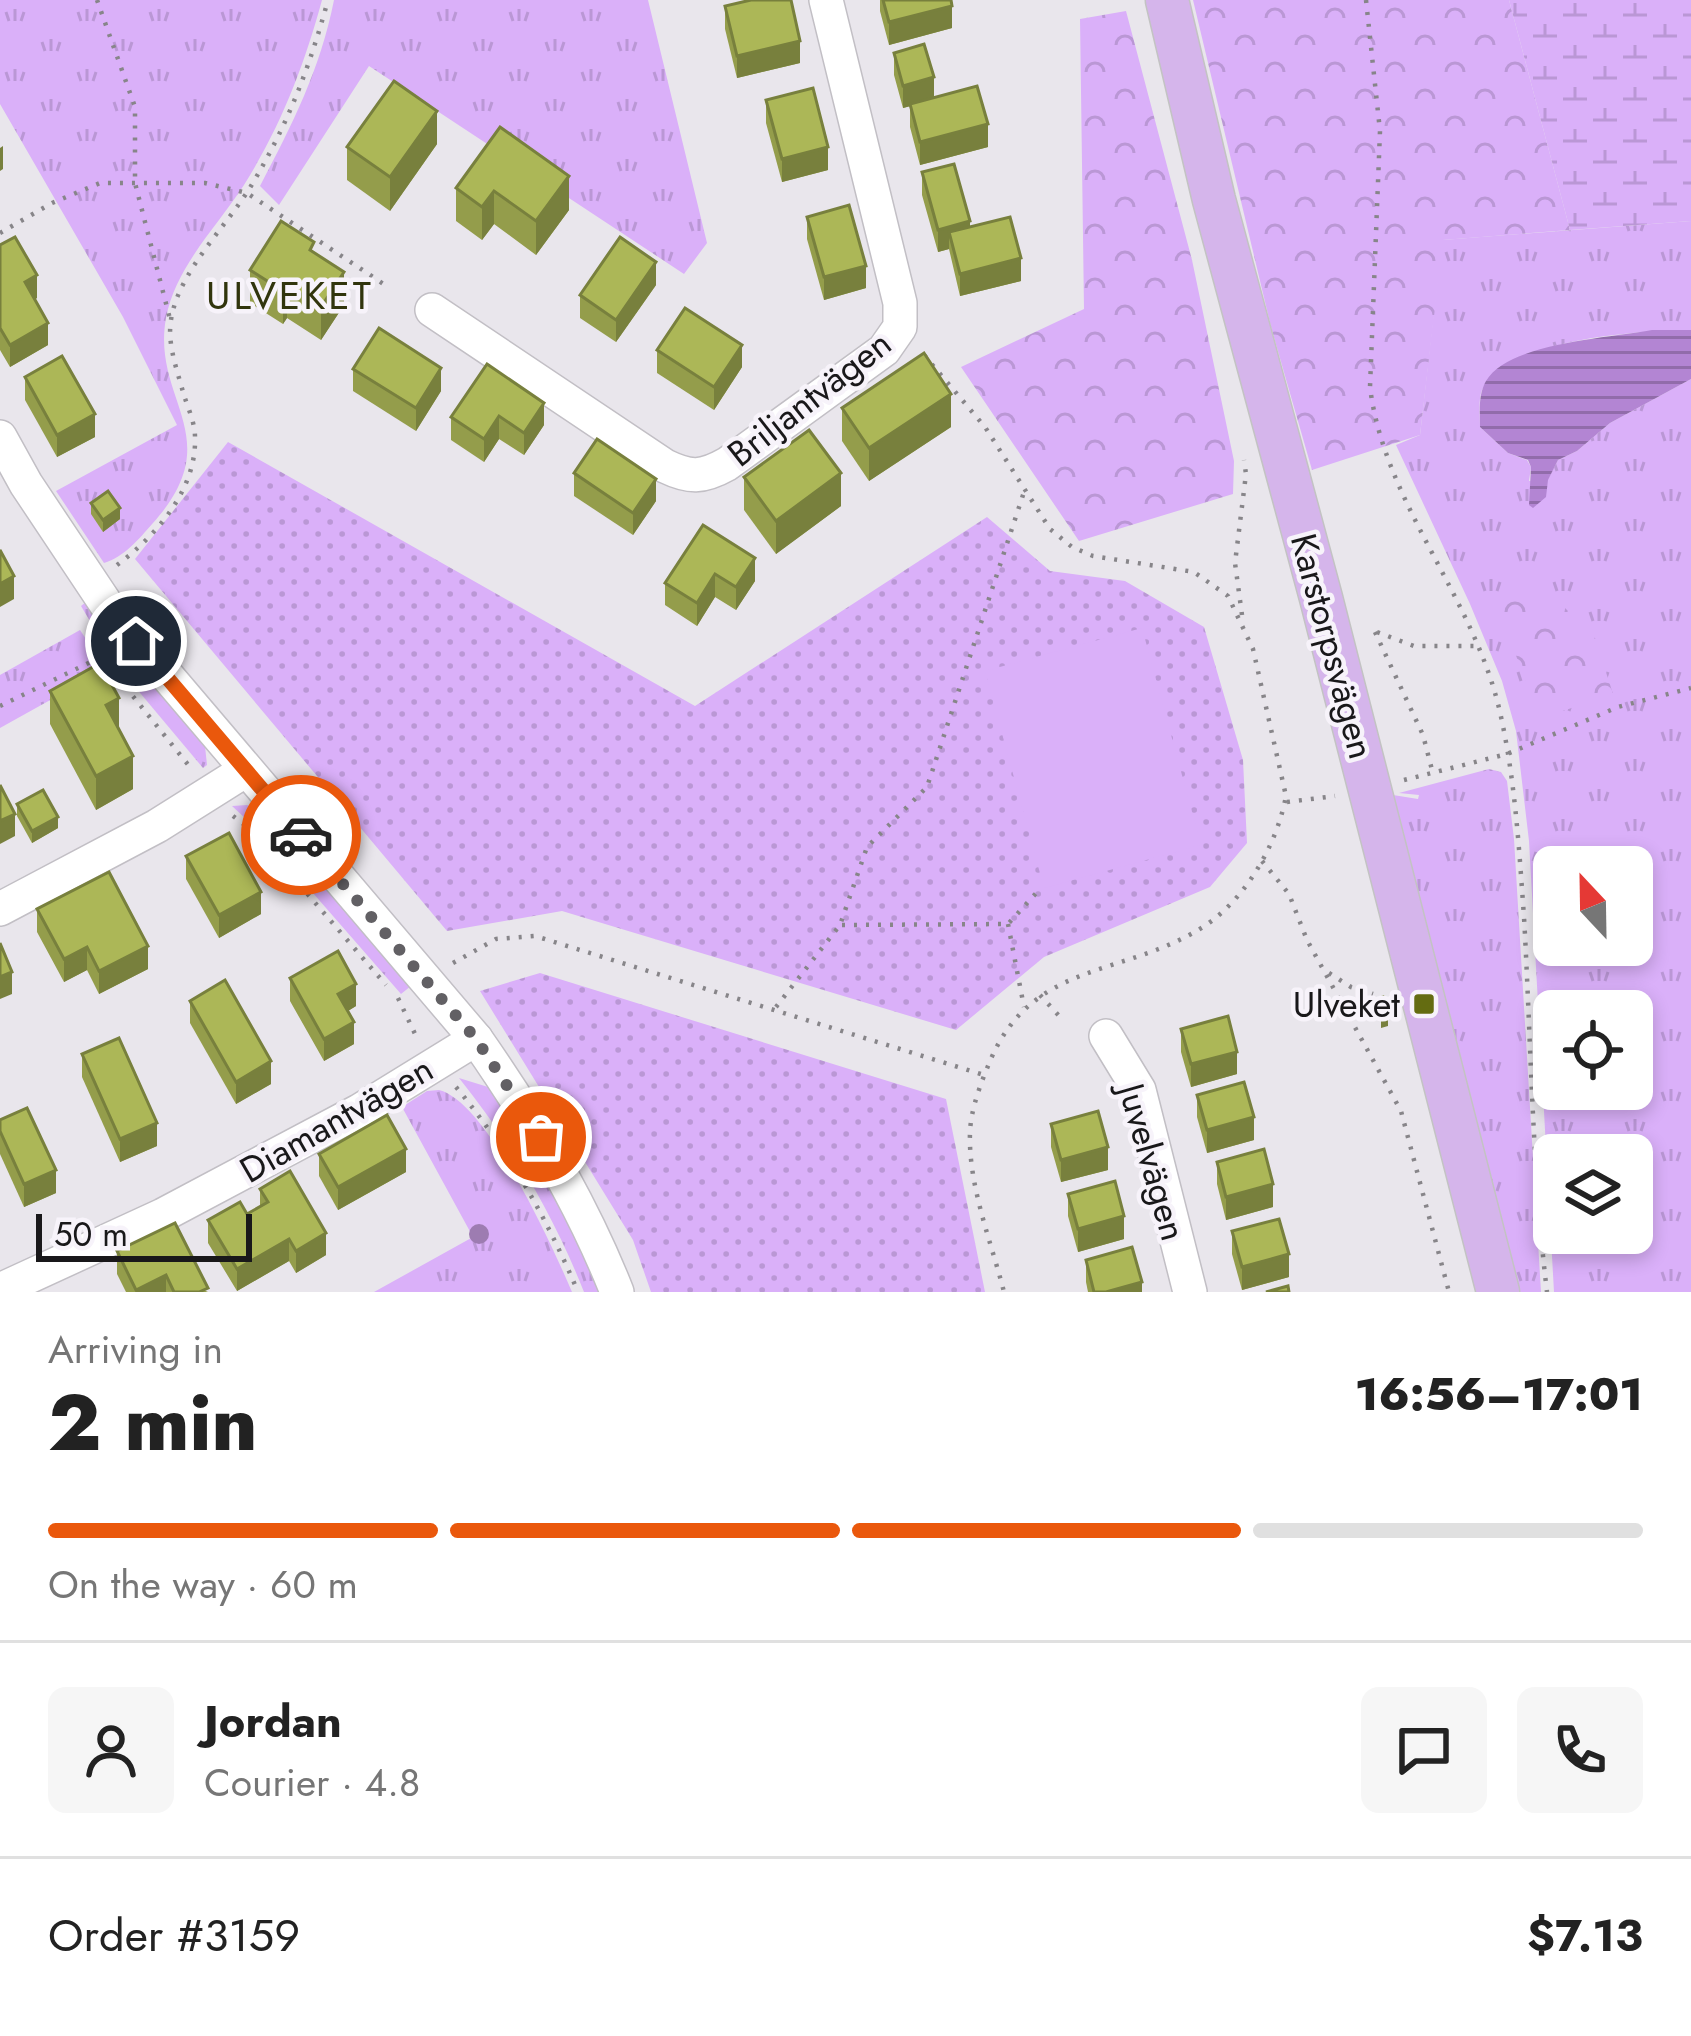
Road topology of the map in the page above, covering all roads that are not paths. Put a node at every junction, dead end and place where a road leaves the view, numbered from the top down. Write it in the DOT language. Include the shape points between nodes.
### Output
graph roads {
  1 [pos="826,0"];
  2 [pos="1167,0"];
  3 [pos="433,310"];
  4 [pos="0,437"];
  5 [pos="13,489"];
  6 [pos="246,770"];
  7 [pos="0,909"];
  8 [pos="1106,1036"];
  9 [pos="476,1039"];
  10 [pos="0,1290"];
  11 [pos="617,1292"];
  12 [pos="1190,1292"];
  13 [pos="1498,1292"];
  1 -- 3 [label="street, Briljantvägen" via="900,303 900,327 884,350 727,464 688,477"];
  2 -- 13 [label="main road, Karstorpsvägen"];
  4 -- 5 [label="street"];
  5 -- 6 [label="street"];
  6 -- 7 [label="street"];
  6 -- 9 [label="street"];
  8 -- 12 [label="street, Juvelvägen" via="1138,1090"];
  9 -- 10 [label="street, Diamantvägen" via="163,1215"];
  9 -- 11 [label="street" via="561,1172"];
}
